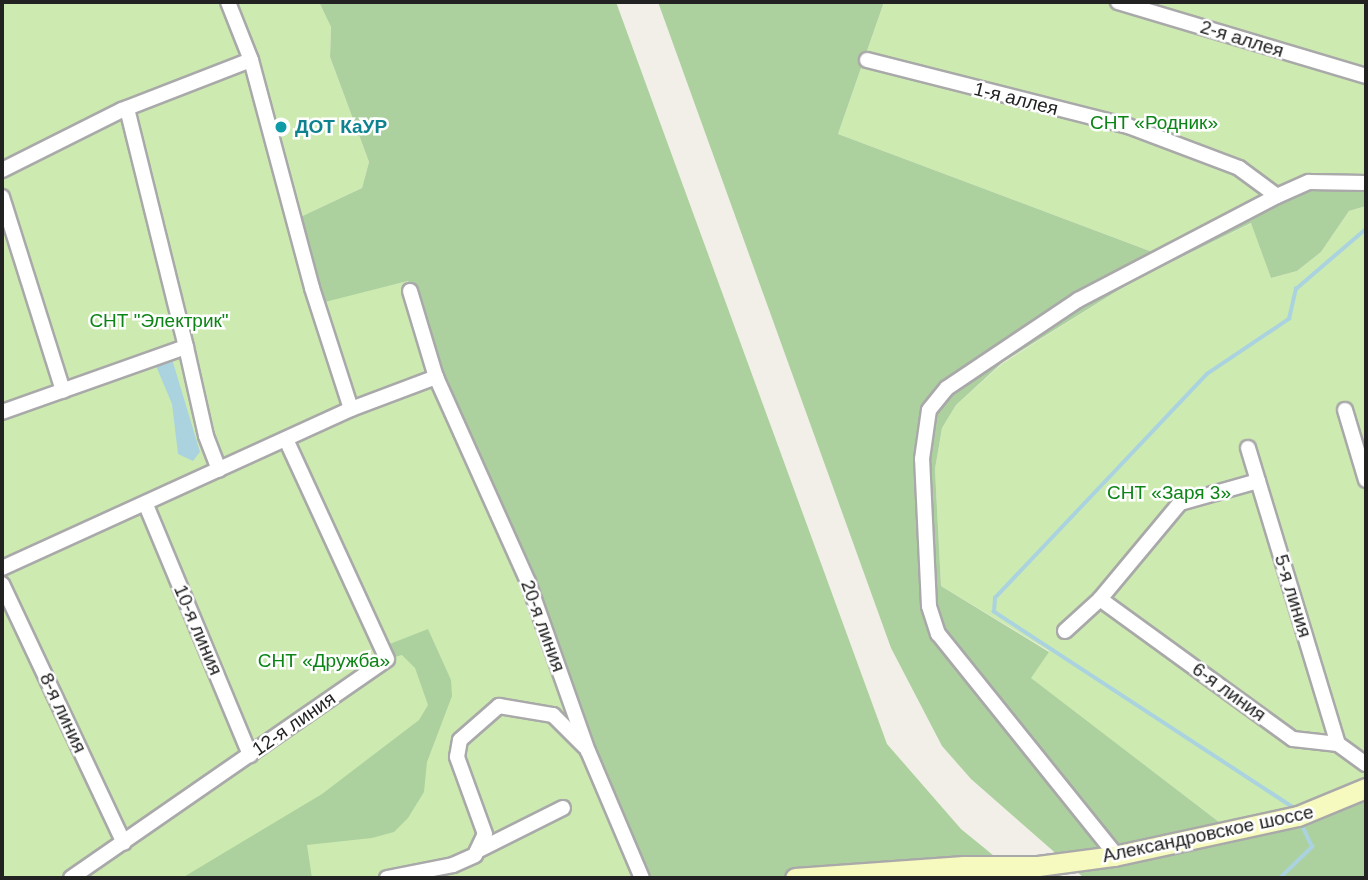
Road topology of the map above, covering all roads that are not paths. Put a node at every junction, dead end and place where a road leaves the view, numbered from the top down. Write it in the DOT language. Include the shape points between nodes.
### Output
graph roads {
  1 [pos="228,2"];
  2 [pos="1118,2"];
  3 [pos="251,60"];
  4 [pos="867,60"];
  5 [pos="1366,76"];
  6 [pos="127,108"];
  7 [pos="2,170"];
  8 [pos="1366,183"];
  9 [pos="1278,196"];
  10 [pos="2,197"];
  11 [pos="411,290"];
  12 [pos="186,347"];
  13 [pos="436,377"];
  14 [pos="63,391"];
  15 [pos="351,409"];
  16 [pos="1345,411"];
  17 [pos="2,412"];
  18 [pos="286,439"];
  19 [pos="1248,447"];
  20 [pos="219,470"];
  21 [pos="1366,480"];
  22 [pos="1258,481"];
  23 [pos="146,505"];
  24 [pos="2,569"];
  25 [pos="2,584"];
  26 [pos="1100,599"];
  27 [pos="1066,631"];
  28 [pos="1338,744"];
  29 [pos="588,751"];
  30 [pos="250,755"];
  31 [pos="1366,764"];
  32 [pos="1366,788"];
  33 [pos="563,808"];
  34 [pos="124,843"];
  35 [pos="477,851"];
  36 [pos="1116,855"];
  37 [pos="71,878"];
  38 [pos="387,878"];
  39 [pos="642,878"];
  40 [pos="795,878"];
  1 -- 3 [label="street"];
  2 -- 5 [label="street, 2-я аллея"];
  3 -- 6 [label="street"];
  3 -- 15 [label="street" via="312,288"];
  4 -- 9 [label="street, 1-я аллея" via="1128,126 1238,168"];
  6 -- 7 [label="street"];
  6 -- 12 [label="street"];
  8 -- 9 [label="street" via="1309,182"];
  9 -- 36 [label="street" via="1078,300 1009,344 947,388 929,410 924,430 929,606 938,634"];
  10 -- 14 [label="street"];
  11 -- 13 [label="street, 20-я линия"];
  12 -- 14 [label="street"];
  12 -- 20 [label="street" via="206,436"];
  13 -- 15 [label="street"];
  13 -- 29 [label="street, 20-я линия" via="528,582"];
  14 -- 17 [label="street"];
  15 -- 18 [label="street"];
  16 -- 21 [label="street"];
  18 -- 20 [label="street"];
  18 -- 30 [label="street, 12-я линия" via="387,659"];
  19 -- 22 [label="street, 5-я линия"];
  20 -- 23 [label="street"];
  22 -- 26 [label="street" via="1180,503"];
  22 -- 28 [label="street, 5-я линия"];
  23 -- 24 [label="street"];
  23 -- 30 [label="street, 10-я линия"];
  25 -- 34 [label="street, 8-я линия"];
  26 -- 27 [label="street"];
  26 -- 28 [label="street, 6-я линия" via="1293,739"];
  28 -- 31 [label="street, 6-я линия"];
  29 -- 35 [label="street" via="553,715 499,706 477,724 460,740 457,757 485,834"];
  29 -- 39 [label="street, 20-я линия"];
  30 -- 34 [label="street, 12-я линия"];
  32 -- 36 [label="street, Александровское шоссе" via="1298,816"];
  33 -- 35 [label="street"];
  34 -- 37 [label="street, 12-я линия"];
  35 -- 38 [label="street" via="453,865"];
  36 -- 40 [label="street, Александровское шоссе" via="1038,866 964,866"];
}
